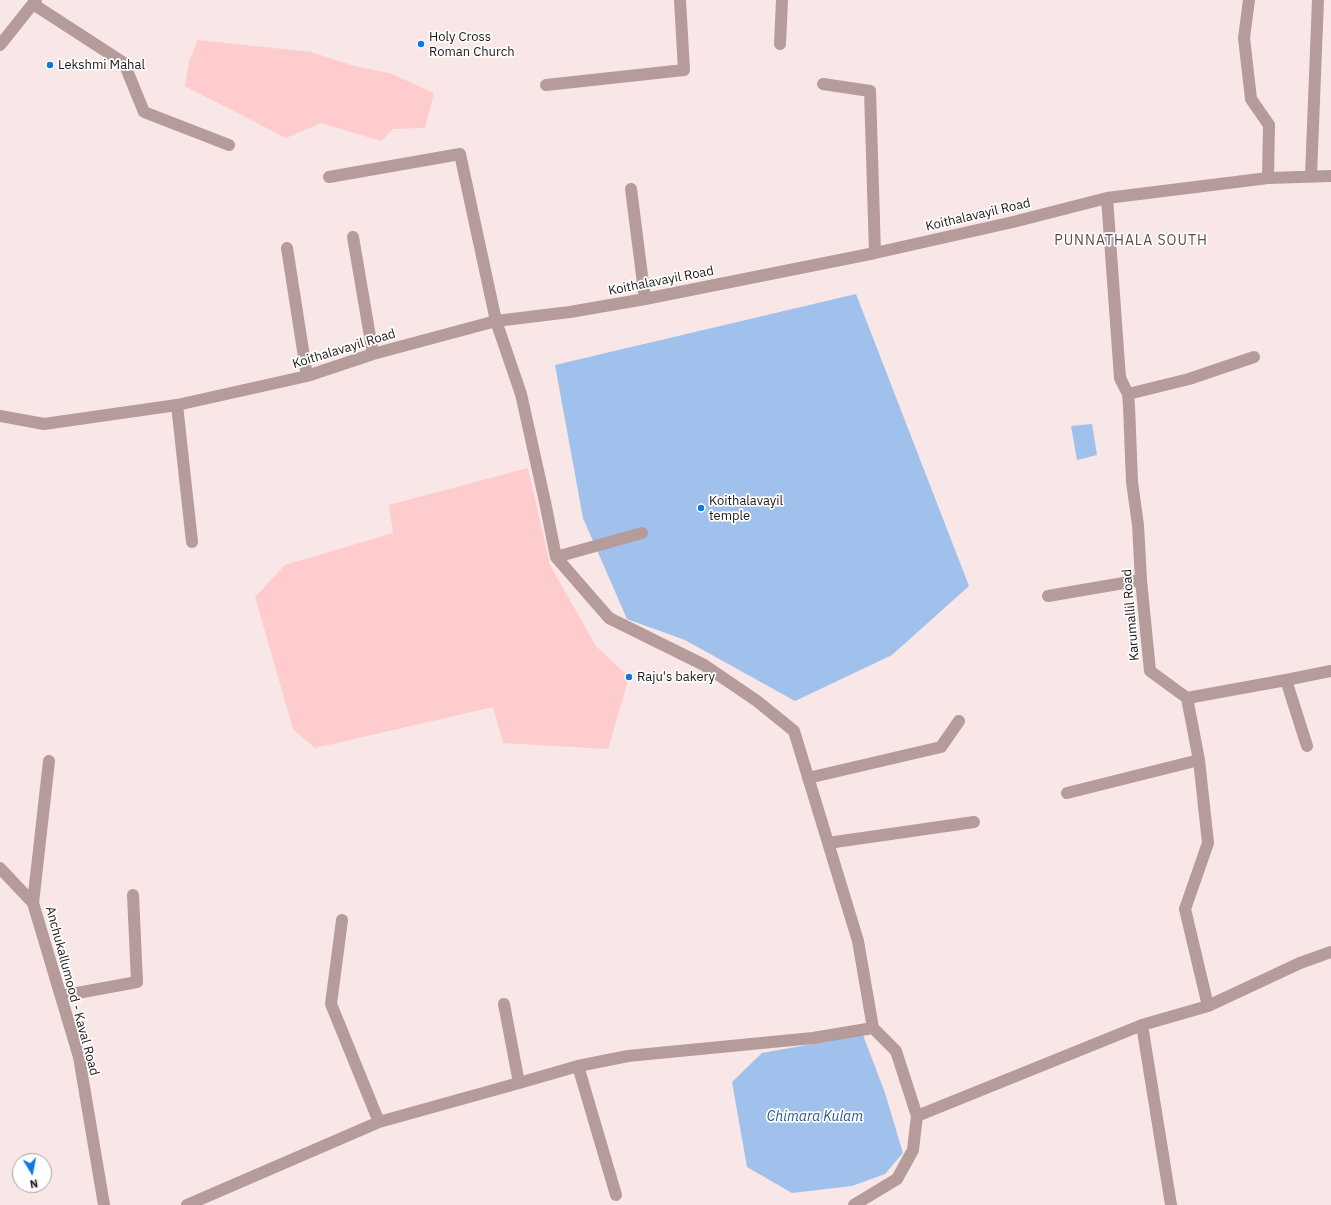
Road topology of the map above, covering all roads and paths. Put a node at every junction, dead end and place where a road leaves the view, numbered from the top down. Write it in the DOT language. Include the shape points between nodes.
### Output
graph roads {
  1 [pos="680,0"];
  2 [pos="782,0"];
  3 [pos="1249,0"];
  4 [pos="1318,0"];
  5 [pos="34,2"];
  6 [pos="780,44"];
  7 [pos="0,45"];
  8 [pos="823,84"];
  9 [pos="546,85"];
  10 [pos="229,145"];
  11 [pos="1311,176"];
  12 [pos="1331,176"];
  13 [pos="329,177"];
  14 [pos="1268,178"];
  15 [pos="631,189"];
  16 [pos="1107,198"];
  17 [pos="353,237"];
  18 [pos="286,248"];
  19 [pos="875,253"];
  20 [pos="645,299"];
  21 [pos="496,321"];
  22 [pos="373,354"];
  23 [pos="1254,357"];
  24 [pos="307,376"];
  25 [pos="1128,394"];
  26 [pos="176,405"];
  27 [pos="0,416"];
  28 [pos="642,533"];
  29 [pos="192,542"];
  30 [pos="556,557"];
  31 [pos="1141,580"];
  32 [pos="1048,596"];
  33 [pos="1331,671"];
  34 [pos="1286,680"];
  35 [pos="1187,698"];
  36 [pos="959,721"];
  37 [pos="1307,746"];
  38 [pos="1199,760"];
  39 [pos="49,761"];
  40 [pos="808,778"];
  41 [pos="1067,793"];
  42 [pos="974,822"];
  43 [pos="828,843"];
  44 [pos="0,868"];
  45 [pos="133,895"];
  46 [pos="33,903"];
  47 [pos="342,920"];
  48 [pos="1331,952"];
  49 [pos="61,996"];
  50 [pos="504,1004"];
  51 [pos="1208,1006"];
  52 [pos="1142,1025"];
  53 [pos="873,1028"];
  54 [pos="578,1066"];
  55 [pos="519,1084"];
  56 [pos="917,1116"];
  57 [pos="379,1122"];
  58 [pos="616,1195"];
  59 [pos="104,1205"];
  60 [pos="187,1205"];
  61 [pos="854,1205"];
  62 [pos="1171,1205"];
  1 -- 9 [label="street" via="684,70"];
  2 -- 6 [label="street"];
  3 -- 14 [label="street" via="1244,38 1251,100 1269,125"];
  4 -- 11 [label="street"];
  5 -- 7 [label="street"];
  5 -- 10 [label="street" via="124,63 144,112"];
  8 -- 19 [label="street" via="870,91"];
  11 -- 12 [label="street, Koithalavayil Road"];
  11 -- 14 [label="street, Koithalavayil Road"];
  13 -- 21 [label="street" via="460,154"];
  14 -- 16 [label="street, Koithalavayil Road"];
  15 -- 20 [label="street"];
  16 -- 19 [label="street, Koithalavayil Road"];
  16 -- 25 [label="street, Karumallil Road" via="1120,378"];
  17 -- 22 [label="street"];
  18 -- 24 [label="street"];
  19 -- 20 [label="street, Koithalavayil Road"];
  20 -- 21 [label="street, Koithalavayil Road"];
  21 -- 22 [label="street, Koithalavayil Road"];
  21 -- 30 [label="street" via="521,394"];
  22 -- 24 [label="street, Koithalavayil Road"];
  23 -- 25 [label="street" via="1190,379"];
  24 -- 26 [label="street, Koithalavayil Road"];
  25 -- 31 [label="street, Karumallil Road" via="1132,482 1138,525"];
  26 -- 27 [label="street, Koithalavayil Road" via="44,424"];
  26 -- 29 [label="street"];
  28 -- 30 [label="street"];
  30 -- 40 [label="street" via="609,618 704,665 757,701 794,731"];
  31 -- 32 [label="street"];
  31 -- 35 [label="street, Karumallil Road" via="1150,671"];
  33 -- 34 [label="street"];
  34 -- 35 [label="street"];
  34 -- 37 [label="street"];
  35 -- 38 [label="street"];
  36 -- 40 [label="street" via="942,746"];
  38 -- 41 [label="street"];
  38 -- 51 [label="street" via="1208,843 1185,910"];
  39 -- 46 [label="street"];
  40 -- 43 [label="street"];
  42 -- 43 [label="street"];
  43 -- 53 [label="street" via="858,942"];
  44 -- 46 [label="street, Anchukallumood - Kaval Road"];
  45 -- 49 [label="street" via="137,982"];
  46 -- 49 [label="street, Anchukallumood - Kaval Road"];
  47 -- 57 [label="street" via="331,1004"];
  48 -- 51 [label="street" via="1300,963"];
  49 -- 59 [label="street, Anchukallumood - Kaval Road" via="79,1057"];
  50 -- 55 [label="street"];
  51 -- 52 [label="street"];
  52 -- 56 [label="street"];
  52 -- 62 [label="street"];
  53 -- 54 [label="street" via="813,1038 628,1056"];
  53 -- 56 [label="street" via="896,1052"];
  54 -- 55 [label="street"];
  54 -- 58 [label="street"];
  55 -- 57 [label="street"];
  56 -- 61 [label="street" via="913,1150 896,1180"];
  57 -- 60 [label="street"];
}
